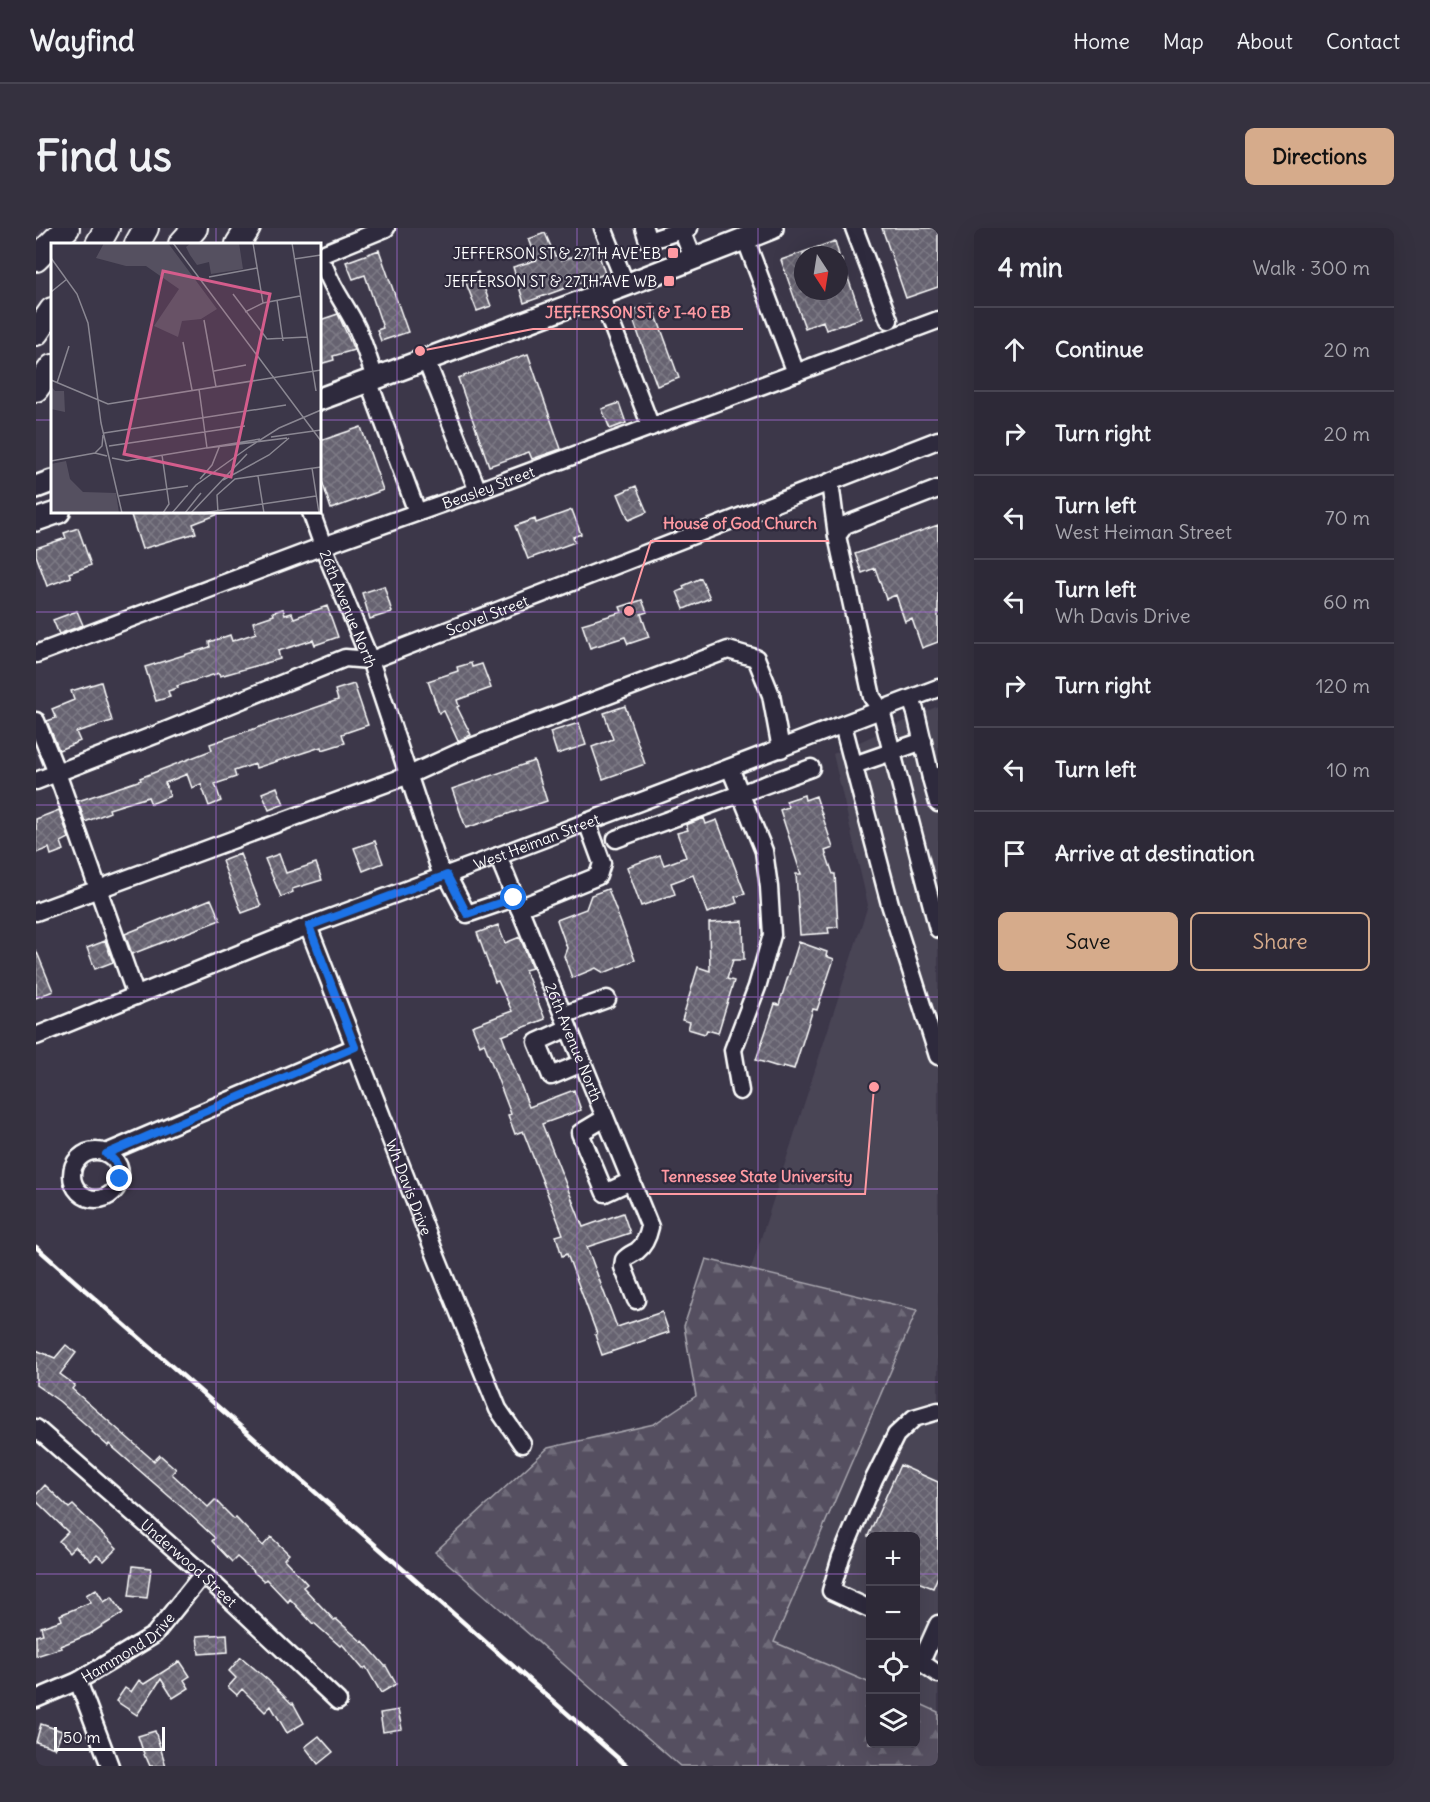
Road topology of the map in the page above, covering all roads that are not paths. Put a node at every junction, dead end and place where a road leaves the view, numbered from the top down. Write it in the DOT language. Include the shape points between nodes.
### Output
graph roads {
  1 [pos="67,228"];
  2 [pos="107,228"];
  3 [pos="147,228"];
  4 [pos="195,228"];
  5 [pos="248,228"];
  6 [pos="386,228"];
  7 [pos="603,228"];
  8 [pos="644,228"];
  9 [pos="772,228"];
  10 [pos="854,228"];
  11 [pos="686,229"];
  12 [pos="745,238"];
  13 [pos="52,243"];
  14 [pos="99,243"];
  15 [pos="138,243"];
  16 [pos="182,243"];
  17 [pos="239,243"];
  18 [pos="51,244"];
  19 [pos="693,258"];
  20 [pos="36,259"];
  21 [pos="322,262"];
  22 [pos="626,285"];
  23 [pos="600,294"];
  24 [pos="51,311"];
  25 [pos="889,320"];
  26 [pos="938,320"];
  27 [pos="36,333"];
  28 [pos="426,360"];
  29 [pos="51,368"];
  30 [pos="796,373"];
  31 [pos="372,379"];
  32 [pos="51,384"];
  33 [pos="36,389"];
  34 [pos="36,399"];
  35 [pos="321,399"];
  36 [pos="651,427"];
  37 [pos="938,440"];
  38 [pos="51,481"];
  39 [pos="830,482"];
  40 [pos="36,487"];
  41 [pos="938,489"];
  42 [pos="478,491"];
  43 [pos="417,512"];
  44 [pos="56,513"];
  45 [pos="311,513"];
  46 [pos="36,520"];
  47 [pos="837,536"];
  48 [pos="323,546"];
  49 [pos="36,654"];
  50 [pos="370,660"];
  51 [pos="938,688"];
  52 [pos="911,699"];
  53 [pos="880,710"];
  54 [pos="36,721"];
  55 [pos="843,725"];
  56 [pos="923,741"];
  57 [pos="781,749"];
  58 [pos="891,751"];
  59 [pos="854,765"];
  60 [pos="730,768"];
  61 [pos="811,768"];
  62 [pos="57,772"];
  63 [pos="409,775"];
  64 [pos="935,777"];
  65 [pos="36,781"];
  66 [pos="740,793"];
  67 [pos="938,803"];
  68 [pos="587,822"];
  69 [pos="616,838"];
  70 [pos="498,856"];
  71 [pos="445,876"];
  72 [pos="98,890"];
  73 [pos="517,903"];
  74 [pos="36,912"];
  75 [pos="309,926"];
  76 [pos="938,929"];
  77 [pos="136,996"];
  78 [pos="607,999"];
  79 [pos="566,1022"];
  80 [pos="36,1036"];
  81 [pos="355,1047"];
  82 [pos="938,1056"];
  83 [pos="582,1063"];
  84 [pos="740,1091"];
  85 [pos="605,1118"];
  86 [pos="106,1154"];
  87 [pos="631,1181"];
  88 [pos="636,1300"];
  89 [pos="938,1411"];
  90 [pos="36,1428"];
  91 [pos="522,1444"];
  92 [pos="203,1574"];
  93 [pos="866,1607"];
  94 [pos="938,1624"];
  95 [pos="938,1674"];
  96 [pos="78,1681"];
  97 [pos="36,1699"];
  98 [pos="338,1701"];
  99 [pos="110,1766"];
  1 -- 13 [label="highway"];
  2 -- 14 [label="highway"];
  3 -- 15 [label="highway"];
  4 -- 16 [label="highway"];
  5 -- 17 [label="highway"];
  6 -- 21 [label="street"];
  7 -- 22 [label="street"];
  8 -- 11 [label="street" via="648,241"];
  9 -- 12 [label="main road"];
  10 -- 25 [label="street"];
  11 -- 19 [label="street"];
  12 -- 19 [label="main road"];
  12 -- 30 [label="street"];
  18 -- 20 [label="highway"];
  19 -- 22 [label="main road"];
  21 -- 31 [label="street" via="357,328"];
  22 -- 23 [label="main road"];
  23 -- 28 [label="main road"];
  23 -- 36 [label="street"];
  24 -- 27 [label="highway"];
  26 -- 30 [label="street, Beasley Street"];
  28 -- 31 [label="main road"];
  28 -- 42 [label="street"];
  29 -- 33 [label="highway"];
  30 -- 36 [label="street, Beasley Street"];
  31 -- 35 [label="main road"];
  31 -- 43 [label="street"];
  32 -- 34 [label="highway"];
  36 -- 42 [label="street, Beasley Street"];
  37 -- 39 [label="street, Scovel Street"];
  38 -- 40 [label="main road"];
  39 -- 47 [label="street"];
  39 -- 50 [label="street, Scovel Street"];
  41 -- 47 [label="street" via="845,525"];
  42 -- 43 [label="street, Beasley Street"];
  43 -- 48 [label="street, Beasley Street"];
  44 -- 46 [label="main road"];
  45 -- 48 [label="street, 26th Avenue North"];
  47 -- 53 [label="street" via="872,697"];
  48 -- 49 [label="street, Beasley Street"];
  48 -- 50 [label="street, 26th Avenue North"];
  50 -- 62 [label="street, Scovel Street" via="345,658"];
  50 -- 63 [label="street, 26th Avenue North"];
  51 -- 52 [label="street, West Heiman Street"];
  52 -- 53 [label="street, West Heiman Street"];
  52 -- 56 [label="street"];
  53 -- 55 [label="street, West Heiman Street"];
  53 -- 58 [label="street"];
  54 -- 62 [label="street"];
  55 -- 57 [label="street, West Heiman Street"];
  55 -- 59 [label="street"];
  56 -- 58 [label="street"];
  56 -- 64 [label="street"];
  57 -- 60 [label="street, West Heiman Street"];
  57 -- 63 [label="street" via="771,695 756,658 728,650 466,749"];
  58 -- 59 [label="street"];
  58 -- 76 [label="street"];
  59 -- 82 [label="street" via="890,904"];
  60 -- 66 [label="street"];
  60 -- 68 [label="street, West Heiman Street"];
  61 -- 66 [label="street"];
  62 -- 65 [label="street, Scovel Street"];
  62 -- 72 [label="street"];
  63 -- 71 [label="street, 26th Avenue North"];
  63 -- 72 [label="street"];
  64 -- 67 [label="street"];
  66 -- 69 [label="street"];
  66 -- 84 [label="street" via="764,851 772,935 733,1050"];
  68 -- 70 [label="street, West Heiman Street"];
  68 -- 73 [label="street" via="602,862 598,876"];
  70 -- 71 [label="street, West Heiman Street"];
  70 -- 73 [label="street, 26th Avenue North"];
  71 -- 73 [label="street, 26th Avenue North" via="467,914"];
  71 -- 75 [label="street, West Heiman Street"];
  72 -- 74 [label="street"];
  72 -- 77 [label="street"];
  73 -- 79 [label="street, 26th Avenue North"];
  75 -- 77 [label="street, West Heiman Street"];
  75 -- 81 [label="street, Wh Davis Drive"];
  77 -- 80 [label="street, West Heiman Street"];
  78 -- 79 [label="street"];
  79 -- 83 [label="street, 26th Avenue North"];
  79 -- 83 [label="street" via="537,1042 551,1076"];
  81 -- 86 [label="street"];
  81 -- 91 [label="street, Wh Davis Drive" via="498,1409"];
  83 -- 85 [label="street, 26th Avenue North"];
  85 -- 87 [label="street, 26th Avenue North"];
  85 -- 87 [label="street" via="580,1133 605,1193"];
  87 -- 88 [label="street, 26th Avenue North" via="650,1227 638,1251 624,1260"];
  89 -- 93 [label="street" via="914,1418 896,1435 841,1557 831,1591"];
  90 -- 92 [label="street, Underwood Street"];
  92 -- 96 [label="street, Hammond Drive" via="154,1635"];
  92 -- 98 [label="street, Underwood Street"];
  94 -- 95 [label="street" via="921,1662"];
  96 -- 97 [label="street, Hammond Drive"];
  96 -- 99 [label="street"];
}
